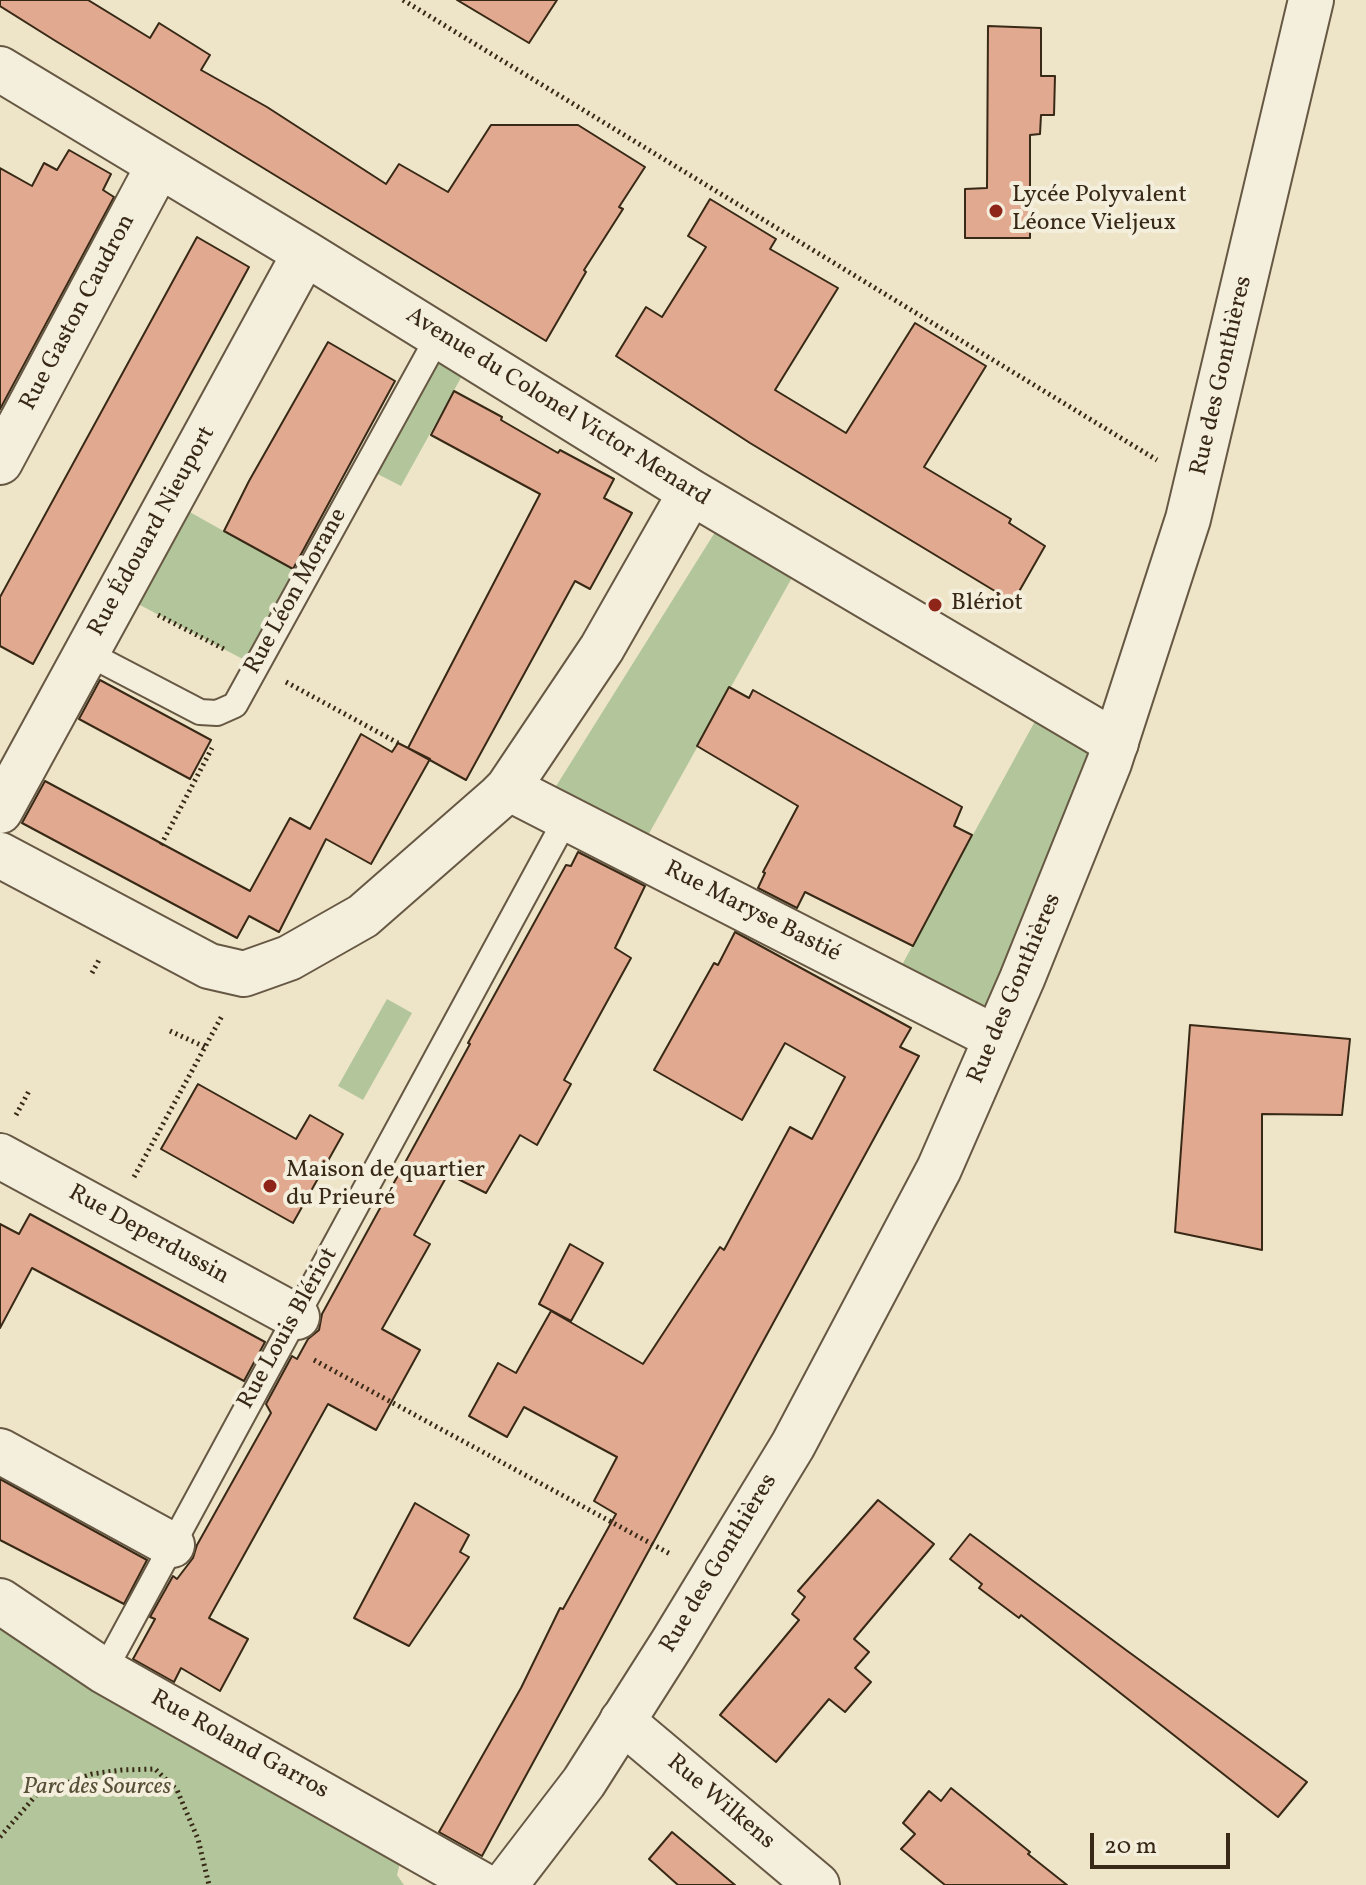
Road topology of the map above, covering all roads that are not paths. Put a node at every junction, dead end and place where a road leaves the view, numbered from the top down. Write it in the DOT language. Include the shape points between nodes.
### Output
graph roads {
  1 [pos="1311,0"];
  2 [pos="0,69"];
  3 [pos="159,165"];
  4 [pos="305,253"];
  5 [pos="439,335"];
  6 [pos="0,462"];
  7 [pos="691,492"];
  8 [pos="87,653"];
  9 [pos="1116,743"];
  10 [pos="508,788"];
  11 [pos="0,811"];
  12 [pos="566,819"];
  13 [pos="0,855"];
  14 [pos="996,1038"];
  15 [pos="0,1156"];
  16 [pos="289,1330"];
  17 [pos="0,1451"];
  18 [pos="172,1545"];
  19 [pos="0,1601"];
  20 [pos="104,1671"];
  21 [pos="622,1721"];
  22 [pos="482,1885"];
  23 [pos="505,1885"];
  24 [pos="817,1885"];
  1 -- 9 [label="street, Rue des Gonthières" via="1198,485"];
  2 -- 3 [label="street, Avenue du Colonel Victor Menard"];
  3 -- 4 [label="street, Avenue du Colonel Victor Menard"];
  3 -- 6 [label="street, Rue Gaston Caudron"];
  4 -- 5 [label="street, Avenue du Colonel Victor Menard"];
  4 -- 8 [label="street, Rue Édouard Nieuport"];
  5 -- 7 [label="street, Avenue du Colonel Victor Menard"];
  5 -- 8 [label="lane, Rue Léon Morane" via="235,705 217,713 200,712"];
  7 -- 9 [label="street, Avenue du Colonel Victor Menard"];
  7 -- 10 [label="street" via="602,648"];
  8 -- 11 [label="street, Rue Édouard Nieuport"];
  9 -- 14 [label="street, Rue des Gonthières"];
  10 -- 12 [label="street, Rue Maryse Bastié"];
  10 -- 13 [label="street" via="363,916 289,958 244,974 209,966"];
  12 -- 14 [label="street, Rue Maryse Bastié"];
  12 -- 16 [label="lane, Rue Louis Blériot"];
  14 -- 21 [label="street, Rue des Gonthières" via="939,1169 793,1445"];
  15 -- 16 [label="street, Rue Deperdussin" via="112,1216"];
  16 -- 18 [label="lane, Rue Louis Blériot"];
  17 -- 18 [label="street"];
  18 -- 20 [label="lane, Rue Louis Blériot"];
  19 -- 20 [label="street, Rue Roland Garros"];
  20 -- 22 [label="street, Rue Roland Garros"];
  21 -- 23 [label="street, Rue des Gonthières" via="584,1782"];
  21 -- 24 [label="street, Rue Wilkens"];
}
